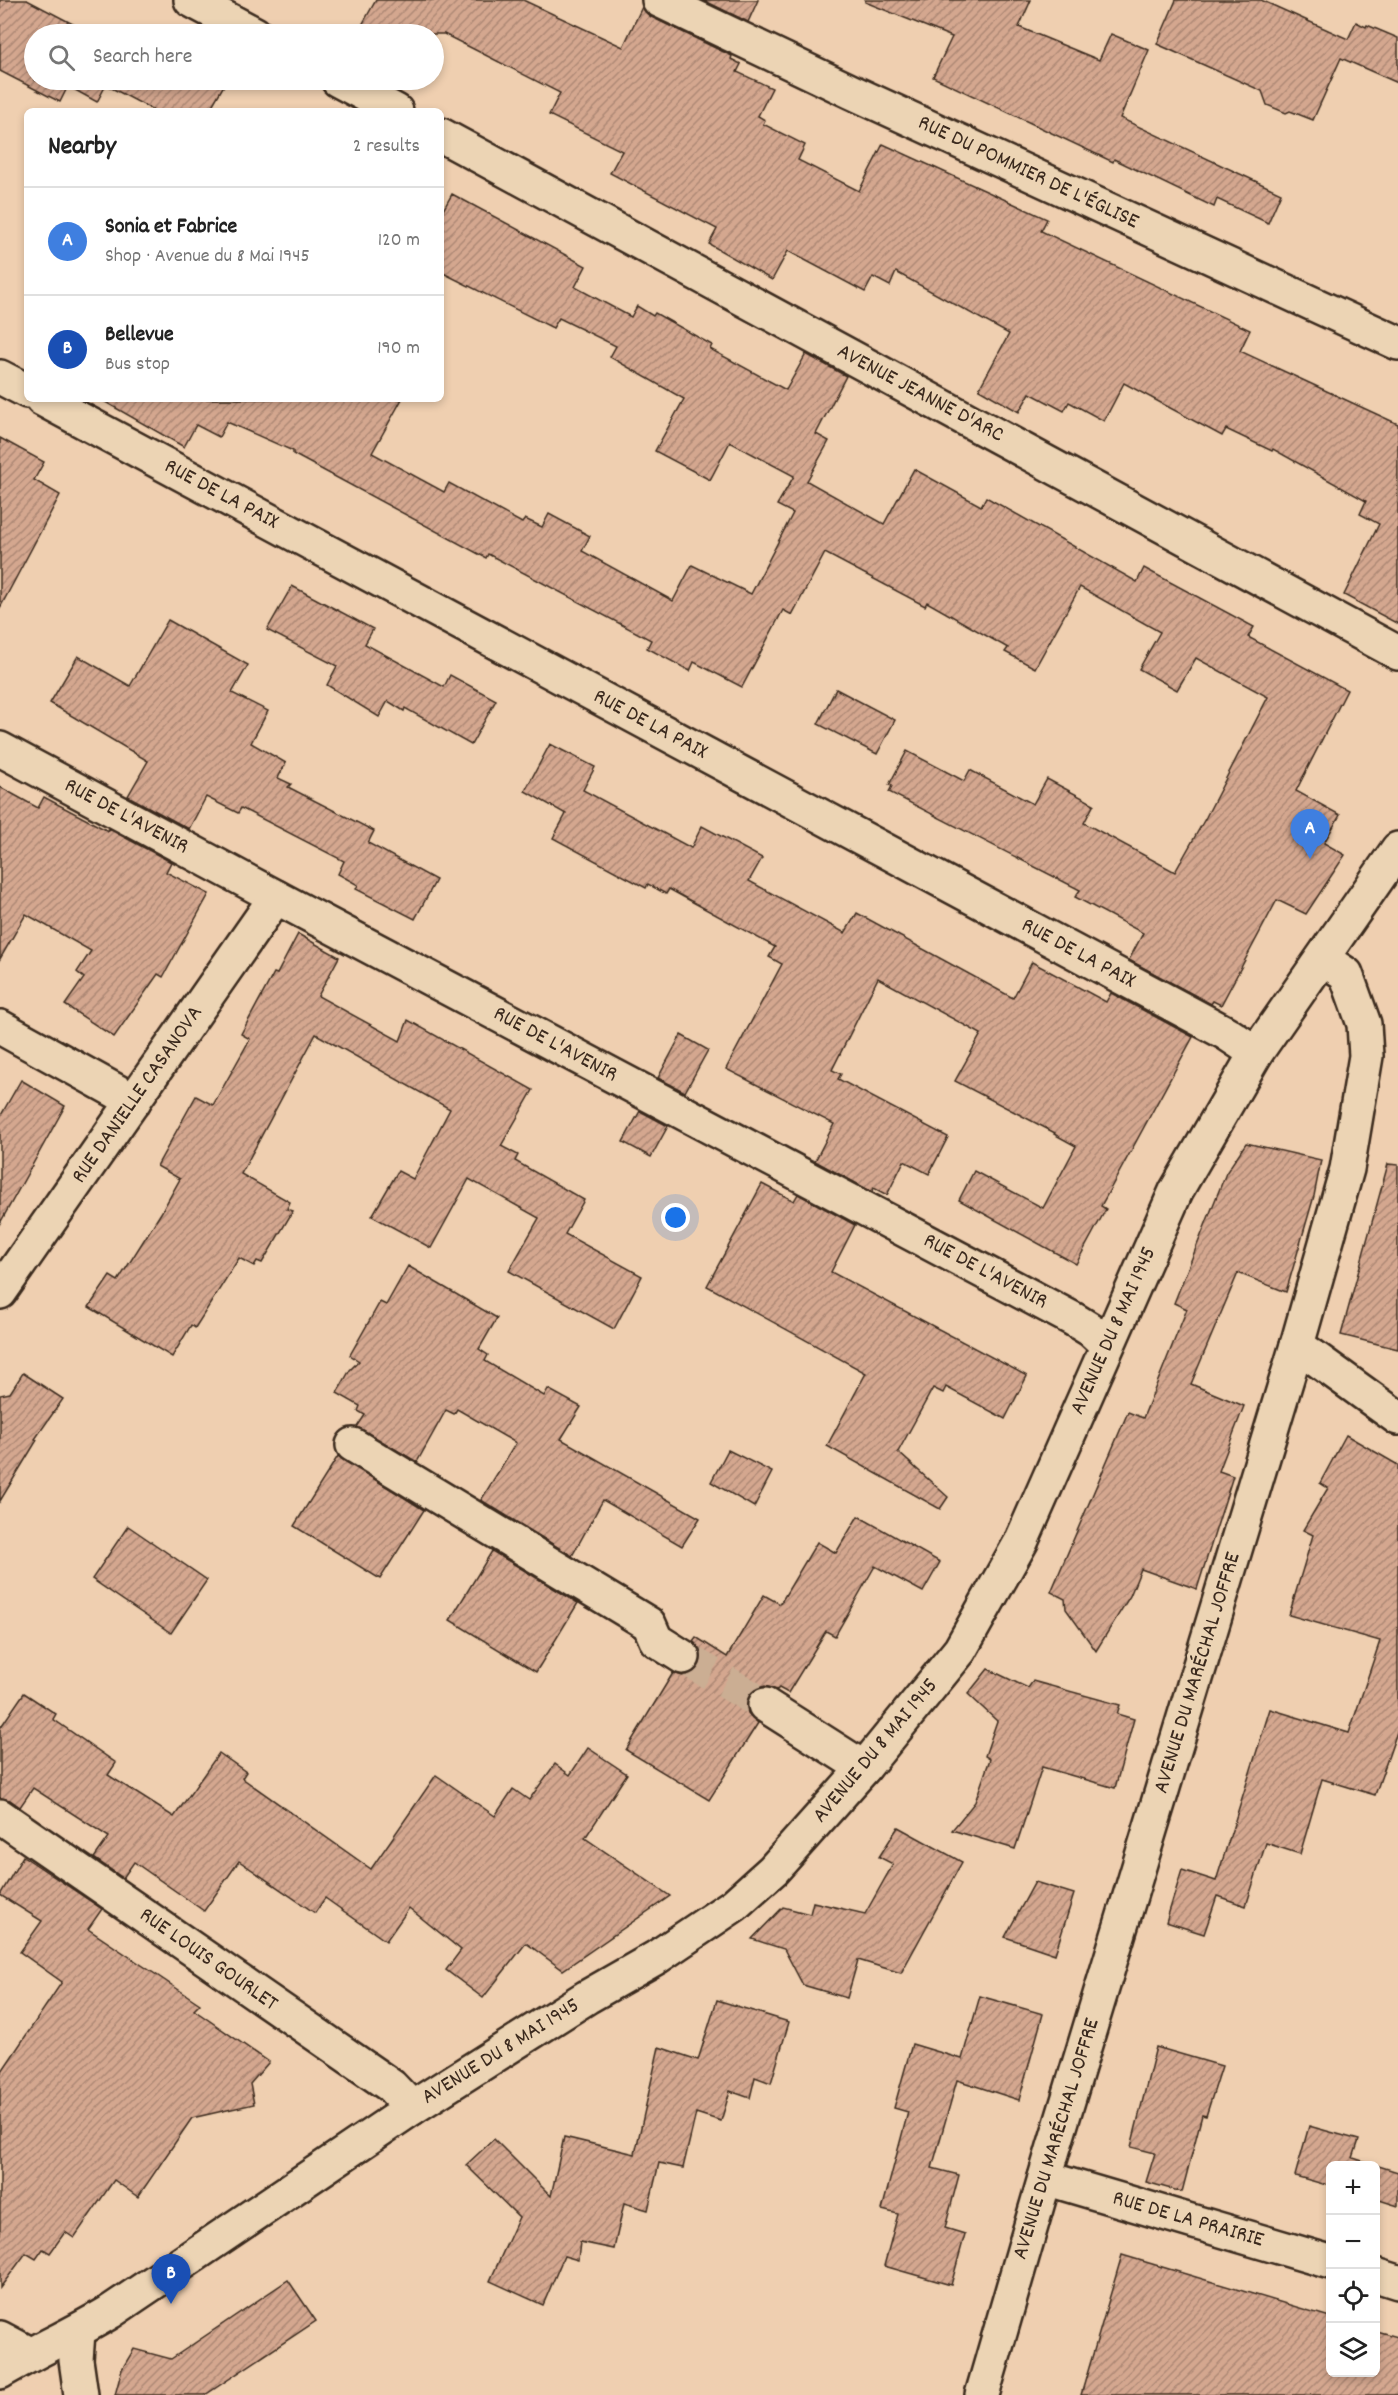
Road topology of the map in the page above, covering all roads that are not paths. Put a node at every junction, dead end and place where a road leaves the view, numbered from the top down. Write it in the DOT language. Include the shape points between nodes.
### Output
graph roads {
  1 [pos="191,0"];
  2 [pos="659,0"];
  3 [pos="236,24"];
  4 [pos="357,90"];
  5 [pos="390,108"];
  6 [pos="444,137"];
  7 [pos="1398,343"];
  8 [pos="0,376"];
  9 [pos="24,389"];
  10 [pos="48,402"];
  11 [pos="1398,653"];
  12 [pos="0,748"];
  13 [pos="1398,849"];
  14 [pos="276,897"];
  15 [pos="1323,959"];
  16 [pos="0,1027"];
  17 [pos="1256,1053"];
  18 [pos="134,1101"];
  19 [pos="0,1292"];
  20 [pos="1107,1345"];
  21 [pos="1297,1345"];
  22 [pos="1398,1418"];
  23 [pos="353,1444"];
  24 [pos="683,1657"];
  25 [pos="765,1705"];
  26 [pos="864,1768"];
  27 [pos="0,1816"];
  28 [pos="412,2108"];
  29 [pos="1045,2178"];
  30 [pos="1326,2261"];
  31 [pos="1380,2276"];
  32 [pos="1398,2282"];
  33 [pos="78,2332"];
  34 [pos="0,2338"];
  35 [pos="30,2354"];
  36 [pos="0,2372"];
  37 [pos="81,2395"];
  38 [pos="982,2395"];
  1 -- 3 [label="street"];
  2 -- 7 [label="street, RUE DU POMMIER DE L'ÉGLISE"];
  4 -- 5 [label="street"];
  6 -- 11 [label="street, AVENUE JEANNE D'ARC"];
  8 -- 9 [label="street"];
  10 -- 17 [label="street, RUE DE LA PAIX" via="1194,1016"];
  12 -- 14 [label="street, RUE DE L'AVENIR"];
  13 -- 15 [label="street, AVENUE DU 8 MAI 1945"];
  14 -- 18 [label="street, RUE DANIELLE CASANOVA"];
  14 -- 20 [label="street, RUE DE L'AVENIR" via="1073,1319"];
  15 -- 17 [label="street, AVENUE DU 8 MAI 1945"];
  15 -- 21 [label="street, AVENUE DU MARÉCHAL JOFFRE" via="1346,974 1364,1024 1366,1056 1347,1169"];
  16 -- 18 [label="street"];
  17 -- 20 [label="street, AVENUE DU 8 MAI 1945" via="1176,1191"];
  18 -- 19 [label="street, RUE DANIELLE CASANOVA"];
  20 -- 26 [label="street, AVENUE DU 8 MAI 1945" via="1021,1542 960,1650"];
  21 -- 22 [label="street"];
  21 -- 29 [label="street, AVENUE DU MARÉCHAL JOFFRE"];
  23 -- 24 [label="street" via="649,1624 656,1640"];
  25 -- 26 [label="street"];
  26 -- 28 [label="street, AVENUE DU 8 MAI 1945" via="773,1870 734,1905"];
  27 -- 28 [label="street, RUE LOUIS GOURLET" via="391,2086"];
  28 -- 33 [label="street, AVENUE DU 8 MAI 1945"];
  29 -- 30 [label="street, RUE DE LA PRAIRIE"];
  29 -- 38 [label="street, AVENUE DU MARÉCHAL JOFFRE"];
  31 -- 32 [label="street"];
  33 -- 35 [label="street, AVENUE DU 8 MAI 1945"];
  33 -- 37 [label="street" via="76,2360"];
  34 -- 35 [label="street"];
  35 -- 36 [label="street, AVENUE DU 8 MAI 1945"];
}
